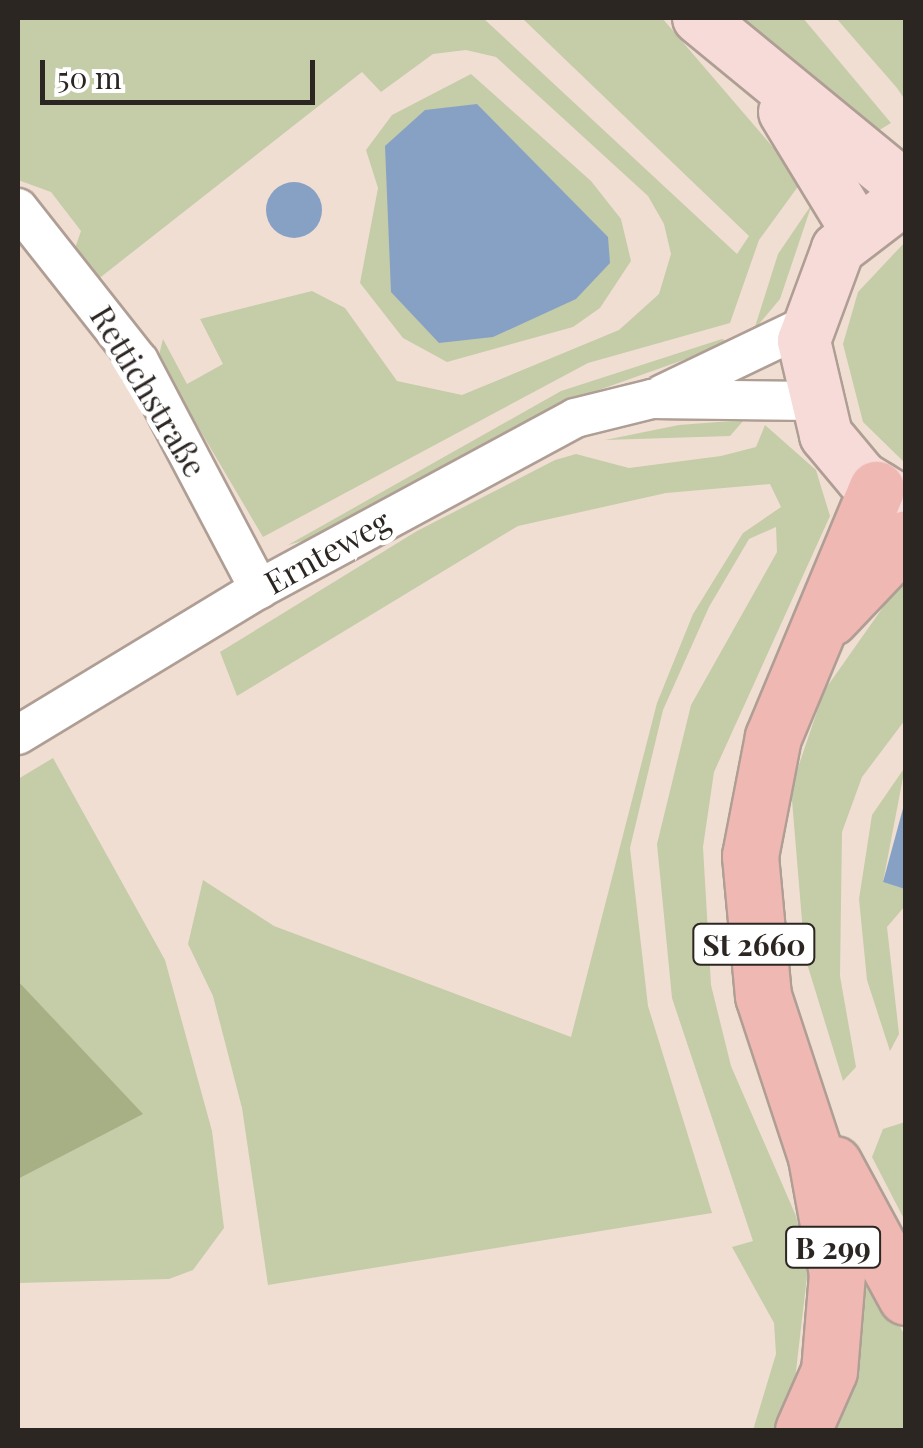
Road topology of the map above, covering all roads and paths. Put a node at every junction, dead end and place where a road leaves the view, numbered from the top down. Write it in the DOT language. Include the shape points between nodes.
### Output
graph roads {
  1 [pos="699,18"];
  2 [pos="759,74"];
  3 [pos="906,188"];
  4 [pos="906,198"];
  5 [pos="18,208"];
  6 [pos="856,229"];
  7 [pos="805,326"];
  8 [pos="652,399"];
  9 [pos="811,402"];
  10 [pos="890,497"];
  11 [pos="906,538"];
  12 [pos="260,589"];
  13 [pos="828,620"];
  14 [pos="18,735"];
  15 [pos="784,1063"];
  16 [pos="854,1202"];
  17 [pos="906,1263"];
  18 [pos="906,1297"];
  19 [pos="802,1430"];
  1 -- 2 [label="main road"];
  2 -- 3 [label="main road"];
  2 -- 6 [label="main road"];
  4 -- 6 [label="main road"];
  5 -- 12 [label="street, Rettichstraße" via="139,361"];
  6 -- 7 [label="main road" via="819,281"];
  7 -- 8 [label="street, Ernteweg"];
  7 -- 9 [label="main road"];
  8 -- 9 [label="street, Ernteweg"];
  8 -- 12 [label="street, Ernteweg" via="536,437"];
  9 -- 10 [label="main road" via="838,451"];
  10 -- 13 [label="main road"];
  11 -- 13 [label="main road"];
  12 -- 14 [label="street, Ernteweg"];
  13 -- 15 [label="main road, St 2660" via="773,737 750,856 756,961"];
  15 -- 16 [label="main road, St 2660"];
  15 -- 19 [label="main road, B 299" via="822,1182 839,1305 829,1371"];
  16 -- 17 [label="main road, St 2660"];
  16 -- 18 [label="main road, St 2660"];
}
